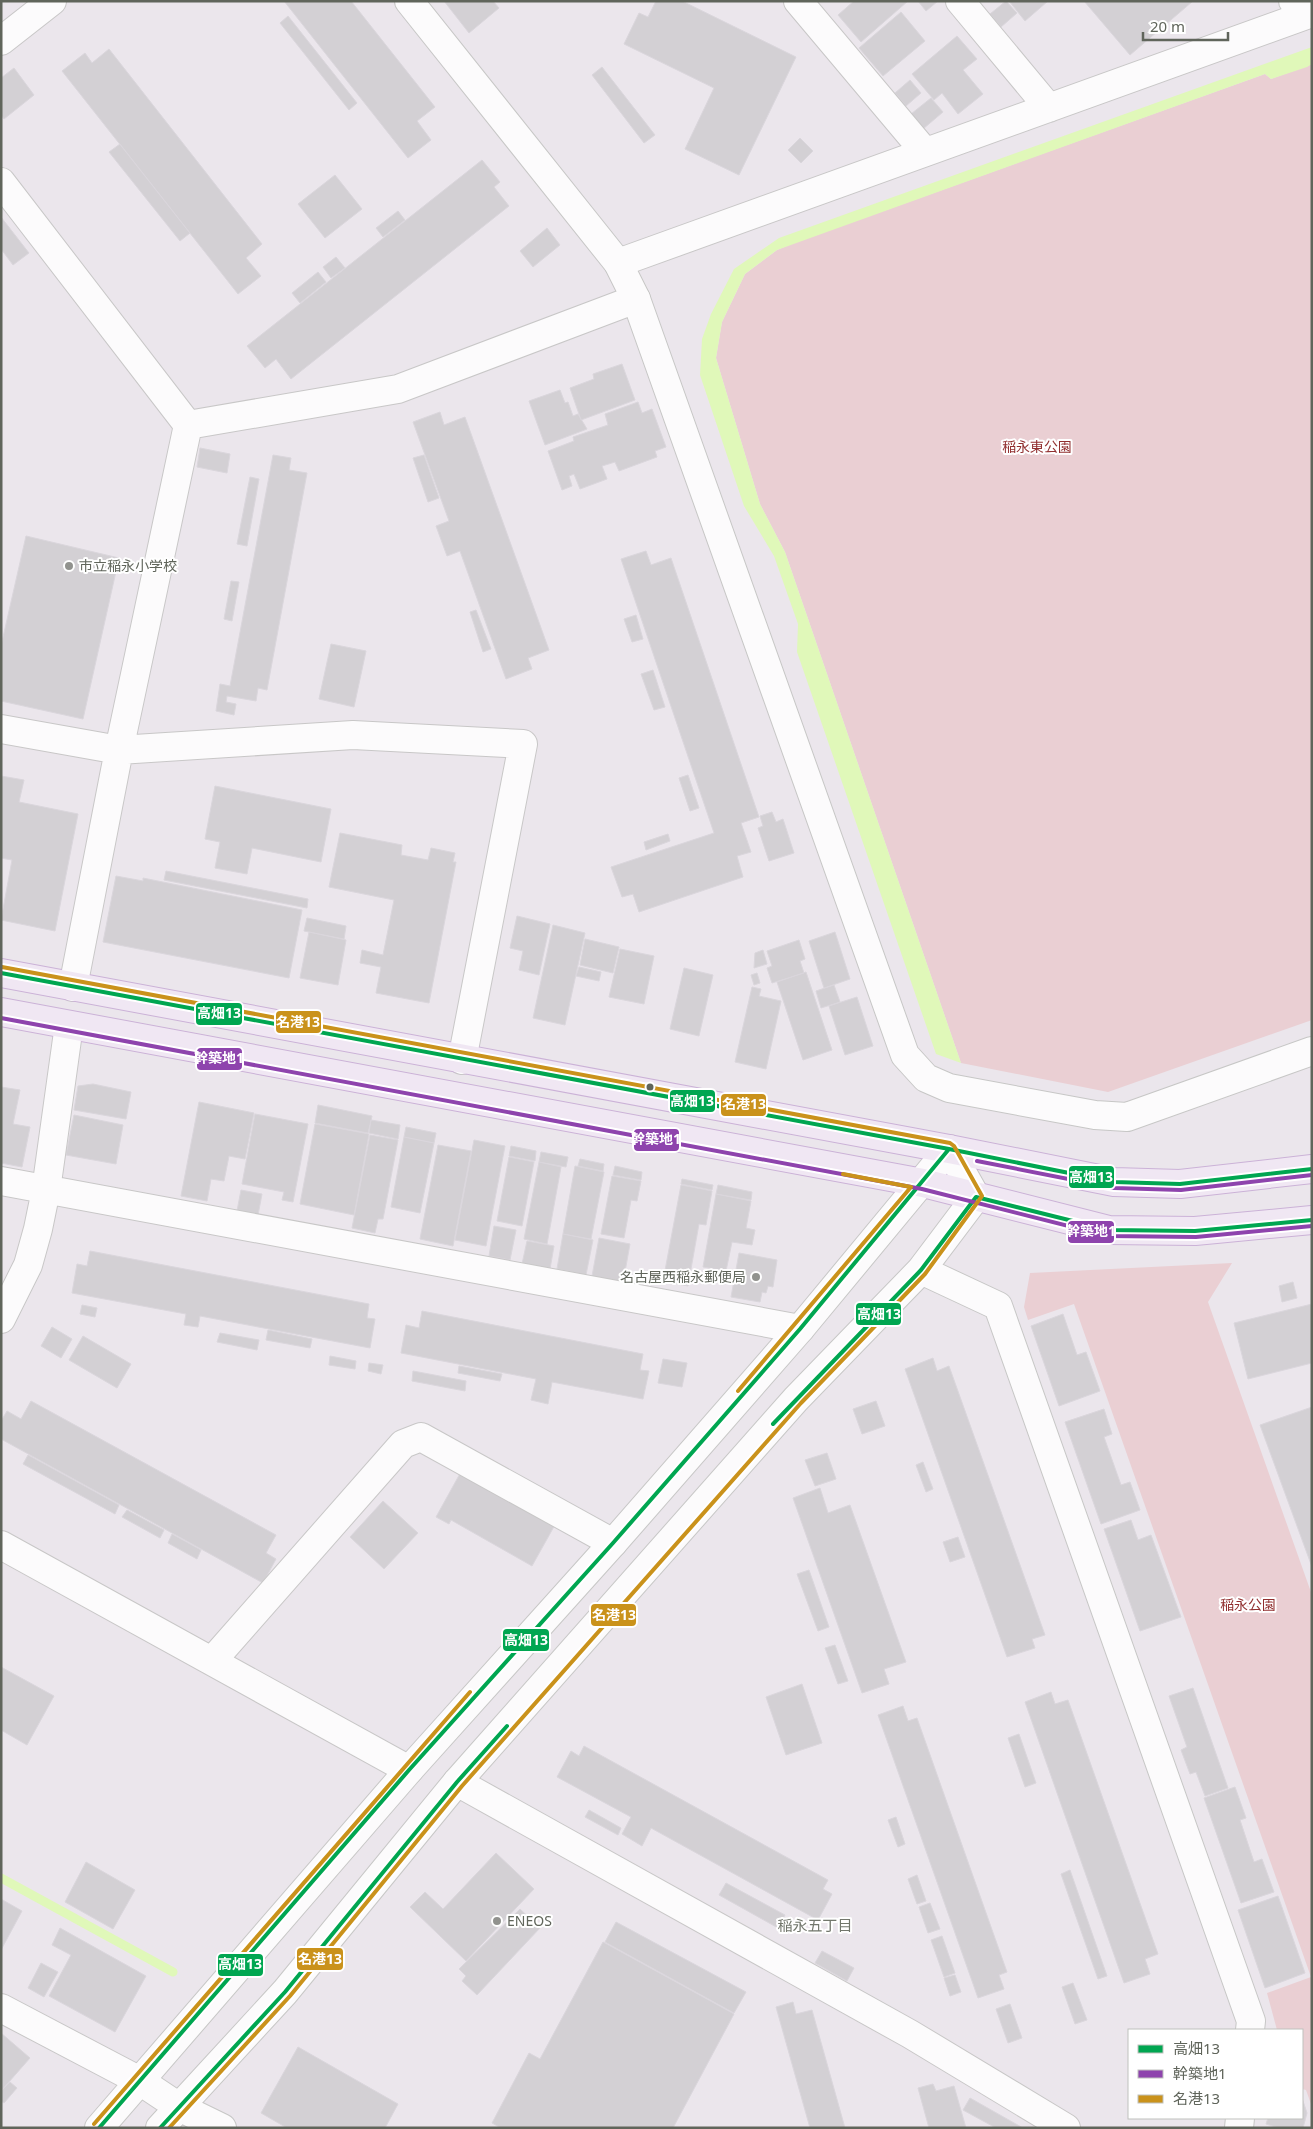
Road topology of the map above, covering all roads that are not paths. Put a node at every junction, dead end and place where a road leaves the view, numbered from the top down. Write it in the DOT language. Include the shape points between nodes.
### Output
graph roads {
  1 [pos="52,1"];
  2 [pos="409,1"];
  3 [pos="798,1"];
  4 [pos="960,1"];
  5 [pos="1303,10"];
  6 [pos="1,41"];
  7 [pos="1049,108"];
  8 [pos="925,152"];
  9 [pos="1,182"];
  10 [pos="618,263"];
  11 [pos="636,299"];
  12 [pos="188,425"];
  13 [pos="1,729"];
  14 [pos="119,750"];
  15 [pos="1,974"];
  16 [pos="72,986"];
  17 [pos="1,1012"];
  18 [pos="69,1025"];
  19 [pos="1312,1051"];
  20 [pos="462,1060"];
  21 [pos="950,1149"];
  22 [pos="1312,1170"];
  23 [pos="1,1181"];
  24 [pos="923,1183"];
  25 [pos="46,1190"];
  26 [pos="976,1197"];
  27 [pos="1312,1220"];
  28 [pos="921,1270"];
  29 [pos="1,1318"];
  30 [pos="800,1330"];
  31 [pos="613,1543"];
  32 [pos="1,1545"];
  33 [pos="212,1661"];
  34 [pos="409,1770"];
  35 [pos="457,1782"];
  36 [pos="1,2008"];
  37 [pos="1250,2029"];
  38 [pos="140,2081"];
  39 [pos="179,2107"];
  40 [pos="99,2128"];
  41 [pos="160,2128"];
  42 [pos="222,2128"];
  43 [pos="1066,2128"];
  1 -- 6 [label="street"];
  2 -- 10 [label="street"];
  3 -- 8 [label="street"];
  4 -- 7 [label="street"];
  5 -- 7 [label="street"];
  7 -- 8 [label="street"];
  8 -- 10 [label="street"];
  9 -- 12 [label="street"];
  10 -- 11 [label="street"];
  11 -- 12 [label="street" via="398,389"];
  11 -- 19 [label="street" via="904,1055 926,1078 948,1088 1127,1118"];
  12 -- 14 [label="street"];
  13 -- 14 [label="street"];
  14 -- 16 [label="street"];
  14 -- 20 [label="street" via="353,735 523,744"];
  15 -- 16 [label="main road"];
  16 -- 20 [label="main road"];
  17 -- 18 [label="main road"];
  18 -- 24 [label="main road"];
  18 -- 25 [label="street"];
  20 -- 21 [label="main road"];
  21 -- 22 [label="main road" via="1114,1182 1180,1184"];
  21 -- 24 [label="street"];
  21 -- 26 [label="street"];
  23 -- 25 [label="street"];
  24 -- 26 [label="main road"];
  24 -- 30 [label="street"];
  25 -- 29 [label="street" via="28,1265"];
  25 -- 30 [label="street"];
  26 -- 27 [label="main road" via="1109,1230 1196,1231"];
  26 -- 28 [label="street"];
  28 -- 35 [label="street" via="796,1399"];
  28 -- 37 [label="street" via="998,1306 1251,2021"];
  30 -- 31 [label="street"];
  31 -- 33 [label="street" via="421,1436 403,1444"];
  31 -- 34 [label="street"];
  32 -- 33 [label="street"];
  33 -- 34 [label="street"];
  34 -- 38 [label="street"];
  35 -- 39 [label="street" via="285,1992"];
  35 -- 43 [label="street" via="910,2034"];
  36 -- 38 [label="street"];
  38 -- 39 [label="street"];
  38 -- 40 [label="street"];
  39 -- 41 [label="street"];
  39 -- 42 [label="street"];
}
